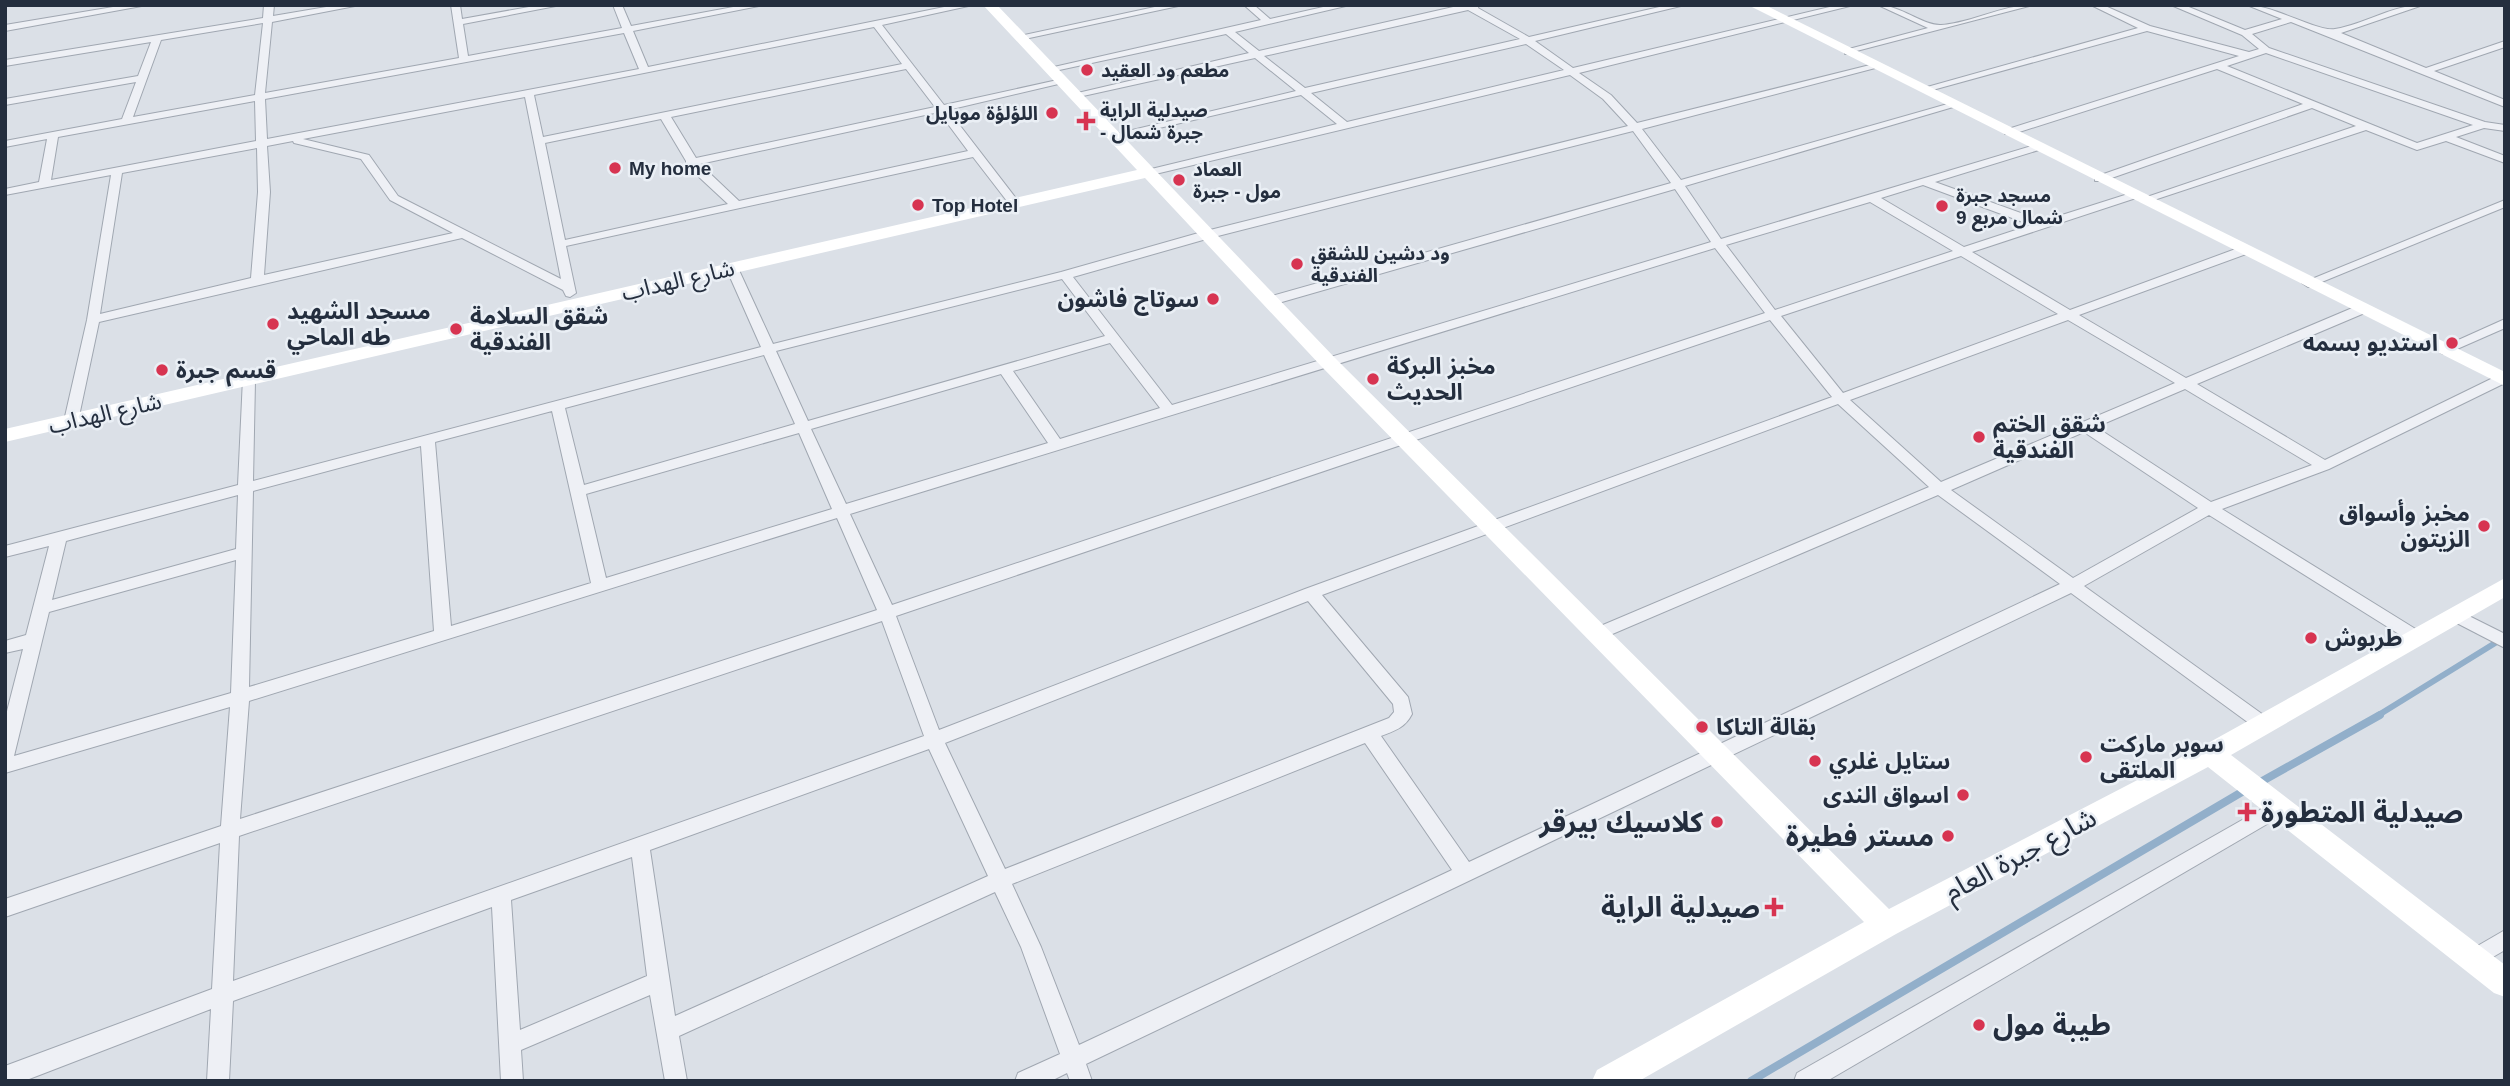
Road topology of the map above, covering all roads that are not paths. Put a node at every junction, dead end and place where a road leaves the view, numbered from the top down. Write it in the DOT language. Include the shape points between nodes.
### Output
graph roads {
  1 [pos="143,5"];
  2 [pos="269,5"];
  3 [pos="356,5"];
  4 [pos="456,5"];
  5 [pos="557,5"];
  6 [pos="617,5"];
  7 [pos="760,5"];
  8 [pos="969,5"];
  9 [pos="989,5"];
  10 [pos="1180,5"];
  11 [pos="1248,5"];
  12 [pos="1346,5"];
  13 [pos="1681,5"];
  14 [pos="1754,5"];
  15 [pos="1850,5"];
  16 [pos="1882,5"];
  17 [pos="2029,5"];
  18 [pos="2095,5"];
  19 [pos="2175,5"];
  20 [pos="2251,5"];
  21 [pos="2419,5"];
  22 [pos="1471,6"];
  23 [pos="268,20"];
  24 [pos="2288,20"];
  25 [pos="1786,21"];
  26 [pos="459,22"];
  27 [pos="1269,22"];
  28 [pos="877,25"];
  29 [pos="5,28"];
  30 [pos="2147,28"];
  31 [pos="1938,29"];
  32 [pos="626,31"];
  33 [pos="1228,31"];
  34 [pos="2245,33"];
  35 [pos="2332,33"];
  36 [pos="1020,37"];
  37 [pos="157,38"];
  38 [pos="1526,39"];
  39 [pos="2505,44"];
  40 [pos="2266,50"];
  41 [pos="1848,52"];
  42 [pos="1256,53"];
  43 [pos="2248,55"];
  44 [pos="464,60"];
  45 [pos="5,63"];
  46 [pos="2217,65"];
  47 [pos="907,66"];
  48 [pos="1878,66"];
  49 [pos="1571,70"];
  50 [pos="645,71"];
  51 [pos="2426,71"];
  52 [pos="144,78"];
  53 [pos="1062,82"];
  54 [pos="1925,89"];
  55 [pos="1300,91"];
  56 [pos="529,93"];
  57 [pos="260,97"];
  58 [pos="5,102"];
  59 [pos="2313,104"];
  60 [pos="1955,105"];
  61 [pos="2505,106"];
  62 [pos="941,108"];
  63 [pos="664,115"];
  64 [pos="126,122"];
  65 [pos="1343,124"];
  66 [pos="2483,125"];
  67 [pos="2366,126"];
  68 [pos="1636,128"];
  69 [pos="2502,128"];
  70 [pos="2009,132"];
  71 [pos="53,136"];
  72 [pos="1112,136"];
  73 [pos="2448,138"];
  74 [pos="289,139"];
  75 [pos="540,141"];
  76 [pos="263,143"];
  77 [pos="5,144"];
  78 [pos="2038,147"];
  79 [pos="975,153"];
  80 [pos="2505,160"];
  81 [pos="690,163"];
  82 [pos="117,172"];
  83 [pos="1147,173"];
  84 [pos="2099,179"];
  85 [pos="1925,182"];
  86 [pos="1678,184"];
  87 [pos="44,185"];
  88 [pos="5,192"];
  89 [pos="1872,198"];
  90 [pos="2138,198"];
  91 [pos="1014,203"];
  92 [pos="2505,203"];
  93 [pos="735,204"];
  94 [pos="2042,225"];
  95 [pos="464,234"];
  96 [pos="1206,235"];
  97 [pos="561,244"];
  98 [pos="1719,245"];
  99 [pos="2245,250"];
  100 [pos="1961,252"];
  101 [pos="732,268"];
  102 [pos="1065,275"];
  103 [pos="257,280"];
  104 [pos="2308,283"];
  105 [pos="571,296"];
  106 [pos="1270,301"];
  107 [pos="2362,309"];
  108 [pos="1774,313"];
  109 [pos="2070,314"];
  110 [pos="93,320"];
  111 [pos="2505,323"];
  112 [pos="1112,338"];
  113 [pos="766,349"];
  114 [pos="2443,350"];
  115 [pos="1328,362"];
  116 [pos="1004,368"];
  117 [pos="2503,379"];
  118 [pos="248,381"];
  119 [pos="2188,383"];
  120 [pos="1841,399"];
  121 [pos="558,407"];
  122 [pos="1169,410"];
  123 [pos="71,421"];
  124 [pos="802,426"];
  125 [pos="2085,427"];
  126 [pos="5,436"];
  127 [pos="1405,438"];
  128 [pos="428,441"];
  129 [pos="1058,445"];
  130 [pos="2325,466"];
  131 [pos="243,488"];
  132 [pos="1940,489"];
  133 [pos="579,491"];
  134 [pos="2209,508"];
  135 [pos="842,513"];
  136 [pos="1493,526"];
  137 [pos="59,538"];
  138 [pos="5,552"];
  139 [pos="243,552"];
  140 [pos="2071,586"];
  141 [pos="2505,586"];
  142 [pos="600,587"];
  143 [pos="1311,593"];
  144 [pos="40,609"];
  145 [pos="887,613"];
  146 [pos="2455,615"];
  147 [pos="443,634"];
  148 [pos="1597,634"];
  149 [pos="2416,637"];
  150 [pos="32,640"];
  151 [pos="2505,642"];
  152 [pos="5,647"];
  153 [pos="240,697"];
  154 [pos="2263,724"];
  155 [pos="1369,734"];
  156 [pos="934,740"];
  157 [pos="1716,754"];
  158 [pos="2210,754"];
  159 [pos="5,757"];
  160 [pos="5,766"];
  161 [pos="2279,807"];
  162 [pos="230,830"];
  163 [pos="640,846"];
  164 [pos="1465,874"];
  165 [pos="1000,880"];
  166 [pos="501,896"];
  167 [pos="5,908"];
  168 [pos="1886,925"];
  169 [pos="2505,939"];
  170 [pos="2474,959"];
  171 [pos="658,981"];
  172 [pos="2505,983"];
  173 [pos="224,994"];
  174 [pos="668,1030"];
  175 [pos="511,1044"];
  176 [pos="1072,1059"];
  177 [pos="5,1077"];
  178 [pos="218,1081"];
  179 [pos="512,1081"];
  180 [pos="676,1081"];
  181 [pos="1026,1081"];
  182 [pos="1081,1081"];
  183 [pos="1608,1081"];
  184 [pos="1805,1081"];
  1 -- 29 [label="street"];
  2 -- 23 [label="street"];
  3 -- 23 [label="street"];
  4 -- 26 [label="street"];
  5 -- 26 [label="street"];
  6 -- 32 [label="street"];
  7 -- 32 [label="street"];
  8 -- 28 [label="street"];
  9 -- 36 [label="street"];
  10 -- 36 [label="street"];
  11 -- 27 [label="street"];
  12 -- 27 [label="street"];
  13 -- 38 [label="street"];
  14 -- 25 [label="street"];
  15 -- 25 [label="street"];
  16 -- 31 [label="street"];
  17 -- 31 [label="street"];
  18 -- 30 [label="street"];
  19 -- 34 [label="street"];
  20 -- 24 [label="street"];
  21 -- 35 [label="street"];
  22 -- 38 [label="street"];
  22 -- 42 [label="street"];
  23 -- 37 [label="street"];
  23 -- 57 [label="street"];
  24 -- 34 [label="street"];
  24 -- 35 [label="street"];
  25 -- 41 [label="street"];
  25 -- 49 [label="street"];
  26 -- 44 [label="street"];
  27 -- 33 [label="street"];
  28 -- 47 [label="street"];
  28 -- 50 [label="street"];
  30 -- 43 [label="street"];
  30 -- 54 [label="street"];
  31 -- 41 [label="street"];
  32 -- 44 [label="street"];
  32 -- 50 [label="street"];
  33 -- 42 [label="street"];
  33 -- 53 [label="street"];
  34 -- 40 [label="street"];
  35 -- 51 [label="street"];
  36 -- 53 [label="street"];
  37 -- 45 [label="street"];
  37 -- 52 [label="street"];
  38 -- 49 [label="street"];
  38 -- 55 [label="street"];
  39 -- 51 [label="street"];
  40 -- 43 [label="street"];
  40 -- 66 [label="street"];
  41 -- 48 [label="street"];
  42 -- 53 [label="street"];
  42 -- 55 [label="street"];
  43 -- 46 [label="street"];
  44 -- 57 [label="street"];
  46 -- 59 [label="street"];
  46 -- 70 [label="street"];
  47 -- 62 [label="street"];
  47 -- 63 [label="street"];
  48 -- 54 [label="street"];
  48 -- 68 [label="street"];
  49 -- 65 [label="street"];
  49 -- 68 [label="street" via="1607,96"];
  50 -- 56 [label="street"];
  51 -- 61 [label="street"];
  52 -- 58 [label="street"];
  52 -- 64 [label="street"];
  53 -- 62 [label="street"];
  53 -- 72 [label="street"];
  54 -- 60 [label="street"];
  55 -- 65 [label="street"];
  55 -- 72 [label="street"];
  56 -- 74 [label="street"];
  56 -- 75 [label="street"];
  57 -- 64 [label="street"];
  57 -- 76 [label="street"];
  59 -- 67 [label="street"];
  59 -- 84 [label="street"];
  60 -- 70 [label="street"];
  60 -- 86 [label="street"];
  61 -- 69 [label="street" via="2498,110"];
  62 -- 79 [label="street"];
  62 -- 81 [label="street"];
  63 -- 75 [label="street"];
  63 -- 81 [label="street"];
  64 -- 71 [label="street"];
  65 -- 83 [label="street"];
  66 -- 69 [label="street"];
  66 -- 73 [label="street"];
  67 -- 73 [label="street" via="2417,147"];
  67 -- 90 [label="street"];
  68 -- 86 [label="street"];
  68 -- 96 [label="street"];
  70 -- 78 [label="street"];
  71 -- 77 [label="street"];
  71 -- 87 [label="street"];
  72 -- 83 [label="street"];
  73 -- 80 [label="street"];
  74 -- 76 [label="street"];
  74 -- 95 [label="street" via="365,157 394,198"];
  75 -- 97 [label="street"];
  76 -- 82 [label="street"];
  76 -- 103 [label="street"];
  78 -- 84 [label="street"];
  78 -- 85 [label="street"];
  79 -- 91 [label="street"];
  79 -- 93 [label="street"];
  81 -- 93 [label="street"];
  82 -- 87 [label="street"];
  82 -- 110 [label="street"];
  83 -- 91 [label="street, شارع الهداب"];
  83 -- 96 [label="street"];
  84 -- 90 [label="street"];
  85 -- 89 [label="street"];
  85 -- 94 [label="street"];
  86 -- 98 [label="street"];
  86 -- 106 [label="street"];
  87 -- 88 [label="street"];
  89 -- 98 [label="street"];
  89 -- 100 [label="street"];
  90 -- 94 [label="street"];
  90 -- 99 [label="street"];
  91 -- 101 [label="street, شارع الهداب"];
  92 -- 104 [label="street"];
  93 -- 97 [label="street"];
  94 -- 100 [label="street"];
  95 -- 103 [label="street"];
  95 -- 105 [label="street"];
  96 -- 102 [label="street"];
  96 -- 106 [label="street"];
  97 -- 105 [label="street"];
  98 -- 108 [label="street"];
  98 -- 115 [label="street"];
  99 -- 104 [label="street"];
  99 -- 109 [label="street"];
  100 -- 108 [label="street"];
  100 -- 109 [label="street"];
  101 -- 105 [label="street, شارع الهداب"];
  101 -- 113 [label="street"];
  102 -- 112 [label="street"];
  102 -- 113 [label="street"];
  103 -- 110 [label="street"];
  104 -- 107 [label="street"];
  105 -- 118 [label="street, شارع الهداب"];
  106 -- 115 [label="street"];
  107 -- 114 [label="street"];
  107 -- 119 [label="street"];
  108 -- 120 [label="street"];
  108 -- 127 [label="street"];
  109 -- 119 [label="street"];
  109 -- 120 [label="street"];
  110 -- 123 [label="street"];
  111 -- 114 [label="street"];
  112 -- 116 [label="street"];
  112 -- 122 [label="street"];
  113 -- 121 [label="street"];
  113 -- 124 [label="street"];
  114 -- 117 [label="street"];
  115 -- 122 [label="street"];
  115 -- 127 [label="street"];
  116 -- 124 [label="street"];
  116 -- 129 [label="street"];
  117 -- 130 [label="street"];
  118 -- 123 [label="street, شارع الهداب"];
  118 -- 131 [label="street"];
  119 -- 125 [label="street"];
  119 -- 130 [label="street"];
  120 -- 132 [label="street"];
  120 -- 136 [label="street"];
  121 -- 128 [label="street"];
  121 -- 133 [label="street"];
  122 -- 129 [label="street"];
  123 -- 126 [label="street, شارع الهداب"];
  124 -- 133 [label="street"];
  124 -- 135 [label="street"];
  125 -- 132 [label="street"];
  125 -- 134 [label="street"];
  127 -- 136 [label="street"];
  127 -- 145 [label="street"];
  128 -- 131 [label="street"];
  128 -- 147 [label="street"];
  129 -- 135 [label="street"];
  130 -- 134 [label="street"];
  131 -- 137 [label="street"];
  131 -- 139 [label="street"];
  132 -- 140 [label="street"];
  132 -- 148 [label="street"];
  133 -- 142 [label="street"];
  134 -- 140 [label="street"];
  134 -- 149 [label="street"];
  135 -- 142 [label="street"];
  135 -- 145 [label="street"];
  136 -- 143 [label="street"];
  136 -- 148 [label="street"];
  137 -- 138 [label="street"];
  137 -- 144 [label="street"];
  139 -- 144 [label="street"];
  139 -- 153 [label="street"];
  140 -- 154 [label="street"];
  140 -- 157 [label="street"];
  141 -- 146 [label="street, شارع جبرة العام"];
  142 -- 147 [label="street"];
  143 -- 155 [label="street" via="1402,702 1403,714 1395,723"];
  143 -- 156 [label="street"];
  144 -- 150 [label="street"];
  145 -- 156 [label="street"];
  145 -- 162 [label="street"];
  146 -- 149 [label="street, شارع جبرة العام"];
  146 -- 151 [label="street"];
  147 -- 153 [label="street"];
  148 -- 157 [label="street"];
  149 -- 154 [label="street, شارع جبرة العام"];
  150 -- 152 [label="street"];
  150 -- 159 [label="street"];
  153 -- 160 [label="street"];
  153 -- 162 [label="street"];
  154 -- 158 [label="street, شارع جبرة العام"];
  155 -- 164 [label="street"];
  155 -- 165 [label="street"];
  156 -- 163 [label="street"];
  156 -- 165 [label="street"];
  157 -- 164 [label="street"];
  157 -- 168 [label="street"];
  158 -- 161 [label="street"];
  158 -- 168 [label="street, شارع جبرة العام"];
  161 -- 170 [label="street"];
  161 -- 184 [label="street"];
  162 -- 167 [label="street"];
  162 -- 173 [label="street"];
  163 -- 166 [label="street"];
  163 -- 171 [label="street"];
  164 -- 176 [label="street"];
  165 -- 174 [label="street"];
  165 -- 176 [label="street" via="1031,947"];
  166 -- 173 [label="street"];
  166 -- 175 [label="street"];
  168 -- 183 [label="street, شارع جبرة العام"];
  169 -- 170 [label="street"];
  170 -- 172 [label="street"];
  171 -- 174 [label="street"];
  171 -- 175 [label="street"];
  173 -- 177 [label="street"];
  173 -- 178 [label="street"];
  174 -- 180 [label="street"];
  175 -- 179 [label="street"];
  176 -- 181 [label="street"];
  176 -- 182 [label="street"];
}
